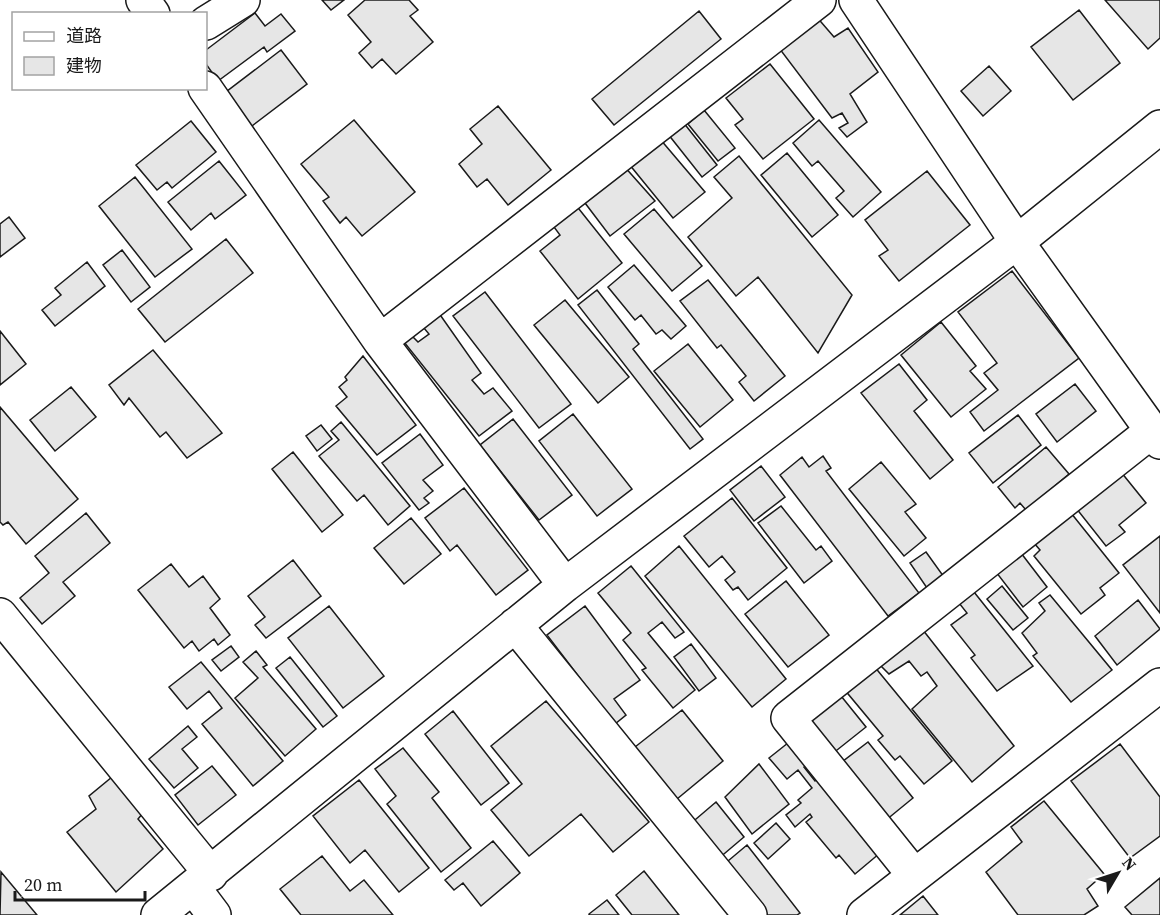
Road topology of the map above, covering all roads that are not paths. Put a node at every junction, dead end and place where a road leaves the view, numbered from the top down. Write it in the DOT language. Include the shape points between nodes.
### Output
graph roads {
  1 [pos="243,0"];
  2 [pos="819,0"];
  3 [pos="856,0"];
  4 [pos="207,22"];
  5 [pos="206,90"];
  6 [pos="1160,127"];
  7 [pos="1017,242"];
  8 [pos="380,341"];
  9 [pos="1156,436"];
  10 [pos="565,585"];
  11 [pos="0,615"];
  12 [pos="515,625"];
  13 [pos="1160,684"];
  14 [pos="914,875"];
  15 [pos="202,881"];
  16 [pos="158,915"];
  17 [pos="214,915"];
  18 [pos="750,915"];
  19 [pos="864,915"];
  1 -- 4 [label="street"];
  2 -- 8 [label="street"];
  3 -- 7 [label="street"];
  5 -- 8 [label="street"];
  6 -- 7 [label="street"];
  7 -- 9 [label="street"];
  7 -- 10 [label="street"];
  8 -- 10 [label="street"];
  9 -- 14 [label="street" via="788,718"];
  10 -- 12 [label="street"];
  11 -- 15 [label="street"];
  12 -- 15 [label="street"];
  12 -- 18 [label="street"];
  13 -- 14 [label="street"];
  14 -- 19 [label="street"];
  15 -- 16 [label="street"];
  15 -- 17 [label="street"];
}
